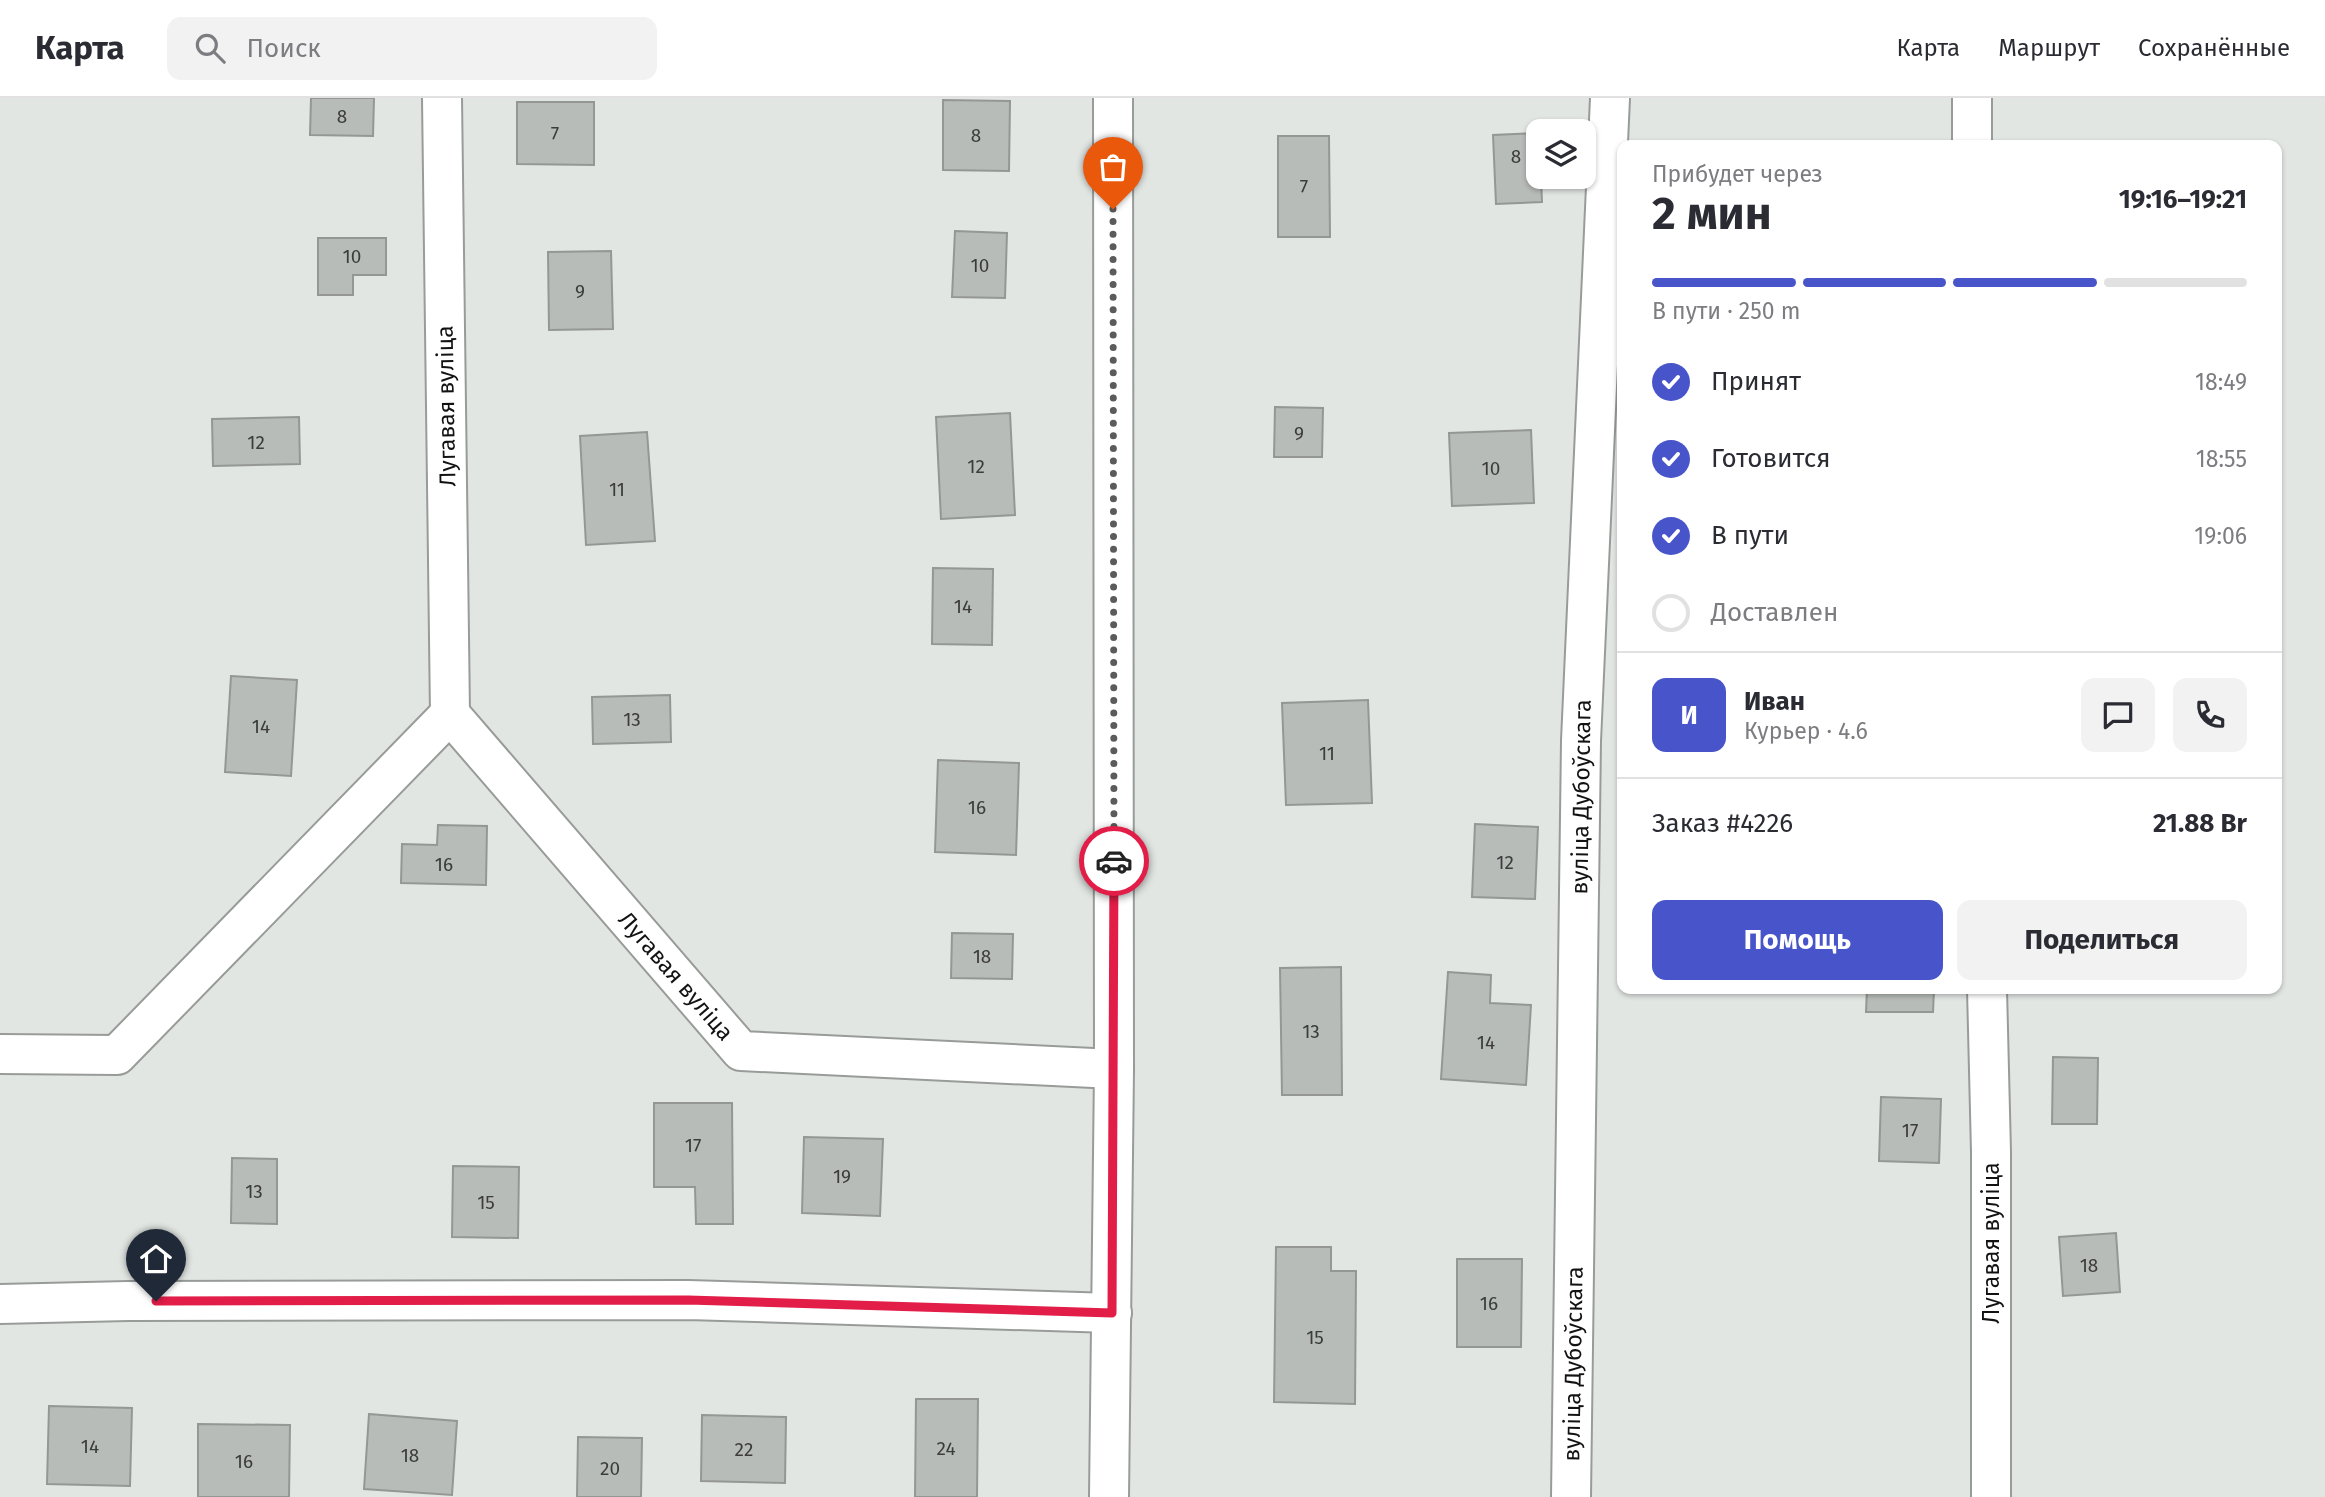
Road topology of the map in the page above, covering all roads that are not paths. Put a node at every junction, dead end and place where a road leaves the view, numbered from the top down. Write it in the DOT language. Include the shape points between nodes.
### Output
graph roads {
  1 [pos="442,98"];
  2 [pos="1113,98"];
  3 [pos="1610,98"];
  4 [pos="1972,98"];
  5 [pos="1972,140"];
  6 [pos="450,714"];
  7 [pos="1987,994"];
  8 [pos="0,1054"];
  9 [pos="1114,1069"];
  10 [pos="0,1304"];
  11 [pos="1112,1313"];
  12 [pos="1109,1497"];
  13 [pos="1572,1497"];
  14 [pos="1991,1497"];
  1 -- 6 [label="street, Лугавая вуліца"];
  2 -- 9 [label="street"];
  3 -- 13 [label="street, вуліца Дубоўскага" via="1581,741"];
  4 -- 5 [label="street"];
  6 -- 8 [label="street" via="117,1055"];
  6 -- 9 [label="street, Лугавая вуліца" via="741,1051"];
  7 -- 14 [label="street, Лугавая вуліца"];
  9 -- 11 [label="street"];
  10 -- 11 [label="street" via="688,1300"];
  11 -- 12 [label="street"];
}
